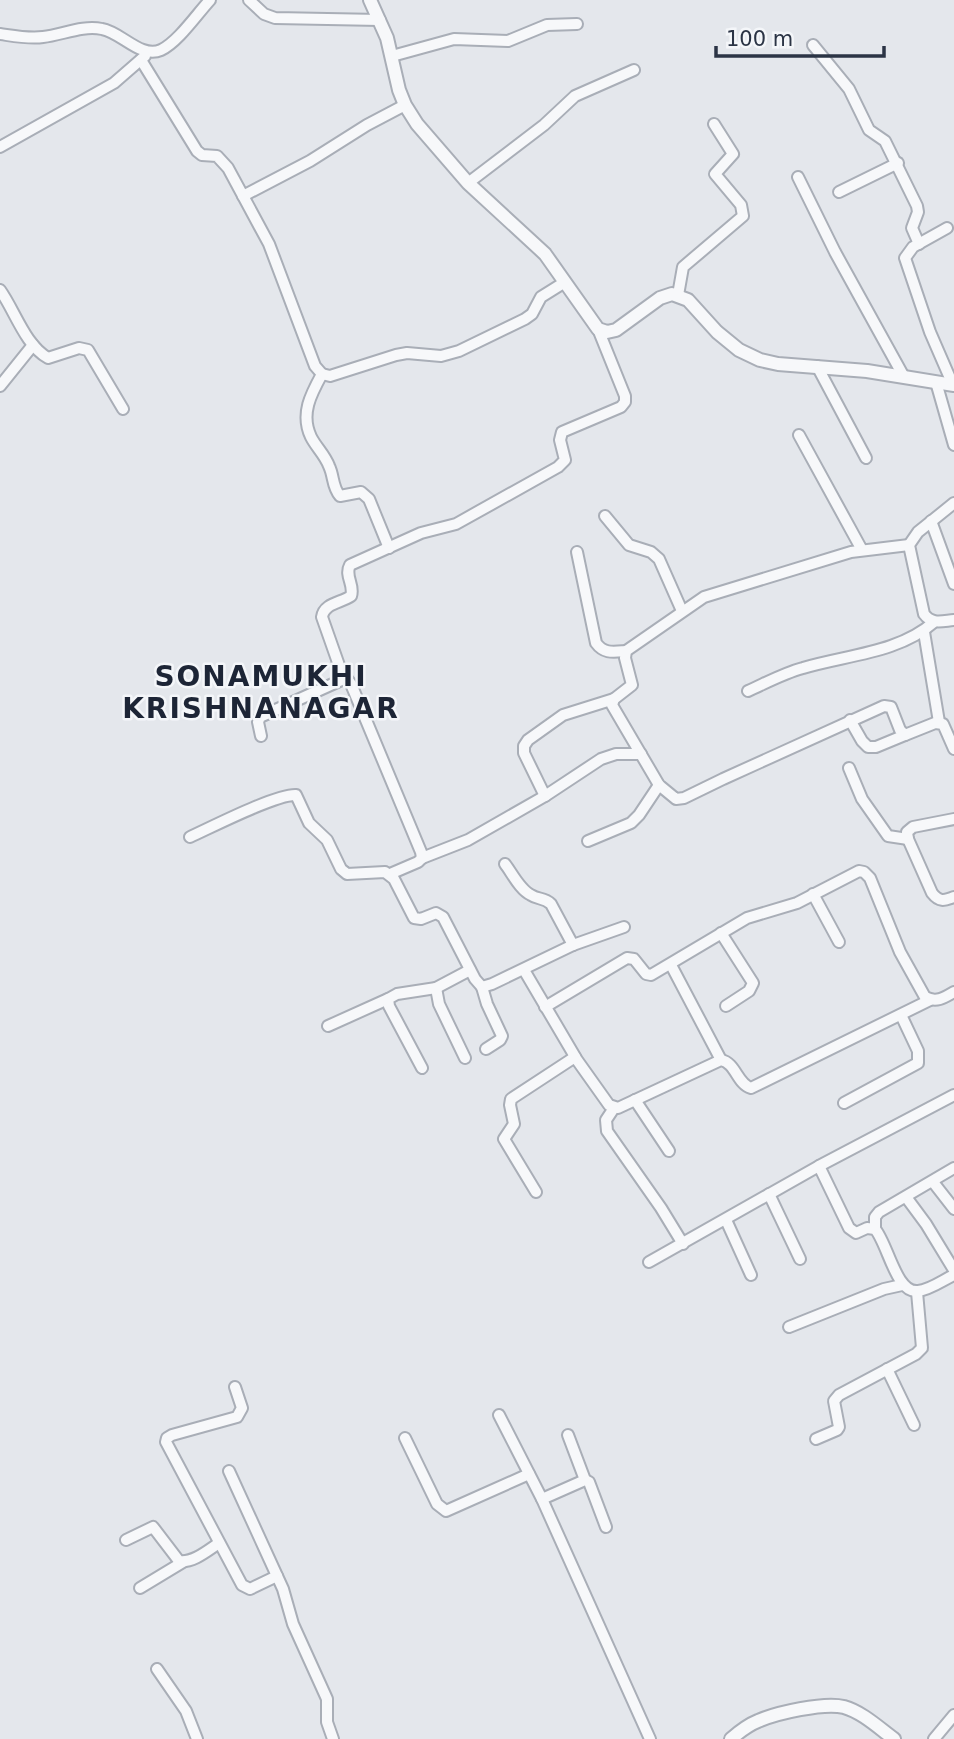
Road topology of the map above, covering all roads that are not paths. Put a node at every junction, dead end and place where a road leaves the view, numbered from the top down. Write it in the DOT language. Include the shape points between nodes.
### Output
graph roads {
  1 [pos="210,0"];
  2 [pos="249,0"];
  3 [pos="370,0"];
  4 [pos="380,20"];
  5 [pos="577,24"];
  6 [pos="0,34"];
  7 [pos="813,45"];
  8 [pos="150,51"];
  9 [pos="392,56"];
  10 [pos="141,60"];
  11 [pos="634,71"];
  12 [pos="405,105"];
  13 [pos="714,124"];
  14 [pos="0,147"];
  15 [pos="898,163"];
  16 [pos="798,177"];
  17 [pos="468,183"];
  18 [pos="839,192"];
  19 [pos="243,196"];
  20 [pos="947,228"];
  21 [pos="919,244"];
  22 [pos="565,282"];
  23 [pos="0,290"];
  24 [pos="678,295"];
  25 [pos="598,329"];
  26 [pos="33,345"];
  27 [pos="817,366"];
  28 [pos="322,374"];
  29 [pos="904,377"];
  30 [pos="936,382"];
  31 [pos="953,385"];
  32 [pos="0,386"];
  33 [pos="123,409"];
  34 [pos="799,435"];
  35 [pos="954,445"];
  36 [pos="866,458"];
  37 [pos="954,503"];
  38 [pos="605,516"];
  39 [pos="931,521"];
  40 [pos="909,545"];
  41 [pos="389,548"];
  42 [pos="862,550"];
  43 [pos="577,552"];
  44 [pos="954,584"];
  45 [pos="682,611"];
  46 [pos="954,620"];
  47 [pos="934,622"];
  48 [pos="924,632"];
  49 [pos="625,651"];
  50 [pos="346,678"];
  51 [pos="748,691"];
  52 [pos="614,699"];
  53 [pos="850,720"];
  54 [pos="939,722"];
  55 [pos="905,735"];
  56 [pos="261,736"];
  57 [pos="954,749"];
  58 [pos="641,754"];
  59 [pos="849,768"];
  60 [pos="659,785"];
  61 [pos="545,796"];
  62 [pos="954,819"];
  63 [pos="190,837"];
  64 [pos="908,839"];
  65 [pos="588,841"];
  66 [pos="422,858"];
  67 [pos="505,864"];
  68 [pos="390,874"];
  69 [pos="813,894"];
  70 [pos="954,897"];
  71 [pos="624,927"];
  72 [pos="721,933"];
  73 [pos="839,942"];
  74 [pos="573,945"];
  75 [pos="671,965"];
  76 [pos="470,970"];
  77 [pos="524,970"];
  78 [pos="482,987"];
  79 [pos="436,988"];
  80 [pos="954,992"];
  81 [pos="388,999"];
  82 [pos="930,1000"];
  83 [pos="726,1006"];
  84 [pos="545,1007"];
  85 [pos="901,1015"];
  86 [pos="328,1026"];
  87 [pos="485,1049"];
  88 [pos="575,1057"];
  89 [pos="465,1058"];
  90 [pos="721,1060"];
  91 [pos="422,1068"];
  92 [pos="954,1095"];
  93 [pos="635,1100"];
  94 [pos="844,1103"];
  95 [pos="614,1108"];
  96 [pos="669,1151"];
  97 [pos="819,1166"];
  98 [pos="954,1168"];
  99 [pos="933,1182"];
  100 [pos="536,1192"];
  101 [pos="769,1194"];
  102 [pos="906,1197"];
  103 [pos="954,1209"];
  104 [pos="726,1220"];
  105 [pos="875,1229"];
  106 [pos="683,1244"];
  107 [pos="800,1259"];
  108 [pos="649,1262"];
  109 [pos="954,1273"];
  110 [pos="751,1275"];
  111 [pos="902,1285"];
  112 [pos="917,1292"];
  113 [pos="789,1326"];
  114 [pos="887,1369"];
  115 [pos="235,1387"];
  116 [pos="499,1415"];
  117 [pos="915,1425"];
  118 [pos="568,1435"];
  119 [pos="405,1438"];
  120 [pos="816,1439"];
  121 [pos="229,1471"];
  122 [pos="529,1474"];
  123 [pos="585,1480"];
  124 [pos="541,1499"];
  125 [pos="607,1527"];
  126 [pos="126,1540"];
  127 [pos="219,1544"];
  128 [pos="183,1562"];
  129 [pos="277,1576"];
  130 [pos="140,1588"];
  131 [pos="156,1668"];
  132 [pos="954,1715"];
  133 [pos="197,1739"];
  134 [pos="333,1739"];
  135 [pos="650,1739"];
  136 [pos="731,1739"];
  137 [pos="894,1739"];
  138 [pos="934,1739"];
  1 -- 8 [label="street" via="168,45"];
  2 -- 4 [label="street" via="275,18"];
  3 -- 4 [label="street"];
  4 -- 9 [label="street"];
  5 -- 9 [label="street" via="547,25 508,41 454,39"];
  6 -- 8 [label="street" via="44,37 100,28"];
  7 -- 15 [label="street" via="849,89 869,130 886,141"];
  8 -- 10 [label="street"];
  9 -- 12 [label="street"];
  10 -- 14 [label="street" via="114,83"];
  10 -- 19 [label="street" via="191,144 202,155 223,160"];
  11 -- 17 [label="street" via="575,96"];
  12 -- 17 [label="street"];
  12 -- 19 [label="street"];
  13 -- 24 [label="street" via="733,154 715,174 741,205 743,216 683,267"];
  15 -- 18 [label="street"];
  15 -- 21 [label="street" via="918,206 912,228"];
  16 -- 29 [label="street"];
  17 -- 22 [label="street" via="545,254"];
  19 -- 28 [label="street" via="269,244"];
  20 -- 21 [label="street"];
  21 -- 31 [label="street" via="907,252 906,268"];
  22 -- 25 [label="street"];
  22 -- 28 [label="street" via="541,297 525,319 459,351 441,356 407,353 330,376"];
  23 -- 26 [label="street"];
  24 -- 25 [label="street" via="660,299 616,330"];
  24 -- 27 [label="street" via="739,350 778,364"];
  25 -- 41 [label="street" via="625,396 621,407 562,432 565,460 558,467 447,528 421,533"];
  26 -- 32 [label="street"];
  26 -- 33 [label="street" via="48,358 86,348"];
  27 -- 29 [label="street"];
  27 -- 36 [label="street"];
  28 -- 41 [label="street" via="307,405 311,438 328,463 334,490 340,496 361,492 369,499"];
  29 -- 30 [label="street"];
  30 -- 31 [label="street"];
  30 -- 35 [label="street"];
  34 -- 42 [label="street"];
  37 -- 39 [label="street"];
  38 -- 45 [label="street" via="629,545 659,559"];
  39 -- 40 [label="street"];
  39 -- 44 [label="street"];
  40 -- 42 [label="street"];
  40 -- 47 [label="street" via="924,614"];
  41 -- 50 [label="street" via="350,565 351,596 323,611"];
  42 -- 45 [label="street" via="704,597"];
  43 -- 49 [label="street" via="596,643 607,652"];
  45 -- 49 [label="street"];
  46 -- 47 [label="street"];
  47 -- 48 [label="street"];
  48 -- 51 [label="street" via="863,654 797,670"];
  48 -- 54 [label="street"];
  49 -- 52 [label="street" via="632,685"];
  50 -- 56 [label="street" via="261,717"];
  50 -- 66 [label="street"];
  52 -- 58 [label="street" via="614,713"];
  52 -- 61 [label="street" via="564,715 528,740 524,753"];
  53 -- 55 [label="street" via="868,747"];
  53 -- 55 [label="street" via="877,708 891,708"];
  53 -- 60 [label="street" via="684,798 676,799"];
  54 -- 55 [label="street"];
  54 -- 57 [label="street"];
  58 -- 60 [label="street"];
  58 -- 61 [label="street" via="600,759"];
  59 -- 64 [label="street" via="862,799 888,836"];
  60 -- 65 [label="street" via="631,822"];
  61 -- 66 [label="street" via="458,845"];
  62 -- 64 [label="street" via="913,827 907,832"];
  63 -- 68 [label="street" via="296,795 341,869 347,874"];
  64 -- 70 [label="street" via="932,893 943,901"];
  66 -- 68 [label="street"];
  67 -- 74 [label="street" via="527,893 551,904"];
  68 -- 76 [label="street" via="415,918 436,913 443,917"];
  69 -- 72 [label="street" via="747,918"];
  69 -- 73 [label="street"];
  69 -- 82 [label="street" via="864,872 875,887 900,952"];
  71 -- 74 [label="street"];
  72 -- 75 [label="street"];
  72 -- 83 [label="street" via="753,983 750,991"];
  74 -- 77 [label="street"];
  75 -- 84 [label="street" via="652,975 627,958"];
  75 -- 90 [label="street"];
  76 -- 78 [label="street"];
  76 -- 79 [label="street"];
  77 -- 78 [label="street"];
  77 -- 84 [label="street"];
  78 -- 87 [label="street" via="502,1036"];
  79 -- 81 [label="street"];
  79 -- 89 [label="street"];
  80 -- 82 [label="street"];
  81 -- 86 [label="street"];
  81 -- 91 [label="street"];
  82 -- 85 [label="street"];
  84 -- 88 [label="street"];
  85 -- 90 [label="street" via="751,1088"];
  85 -- 94 [label="street" via="918,1051 918,1063"];
  88 -- 95 [label="street"];
  88 -- 100 [label="street" via="511,1100 514,1124 504,1139"];
  90 -- 93 [label="street"];
  92 -- 97 [label="street"];
  93 -- 95 [label="street"];
  93 -- 96 [label="street"];
  95 -- 106 [label="street" via="606,1120 607,1131"];
  97 -- 101 [label="street"];
  97 -- 105 [label="street" via="852,1231"];
  98 -- 99 [label="street"];
  99 -- 102 [label="street"];
  99 -- 103 [label="street"];
  101 -- 104 [label="street"];
  101 -- 107 [label="street"];
  102 -- 105 [label="street" via="879,1212"];
  102 -- 109 [label="street" via="931,1230"];
  104 -- 106 [label="street"];
  104 -- 110 [label="street"];
  105 -- 111 [label="street"];
  106 -- 108 [label="street"];
  109 -- 112 [label="street"];
  111 -- 112 [label="street"];
  111 -- 113 [label="street"];
  112 -- 114 [label="street" via="922,1348"];
  114 -- 117 [label="street"];
  114 -- 120 [label="street" via="839,1395 834,1401 839,1427"];
  115 -- 127 [label="street" via="242,1408 237,1417 172,1435 166,1443"];
  116 -- 122 [label="street"];
  118 -- 123 [label="street"];
  119 -- 122 [label="street" via="437,1504 446,1511"];
  121 -- 129 [label="street"];
  122 -- 124 [label="street"];
  123 -- 124 [label="street"];
  123 -- 125 [label="street"];
  124 -- 135 [label="street"];
  126 -- 128 [label="street" via="153,1527"];
  127 -- 128 [label="street"];
  127 -- 129 [label="street" via="247,1588"];
  128 -- 130 [label="street"];
  129 -- 134 [label="street" via="327,1699"];
  131 -- 133 [label="street" via="181,1703"];
  132 -- 138 [label="street"];
  136 -- 137 [label="street" via="769,1717 842,1706"];
}
